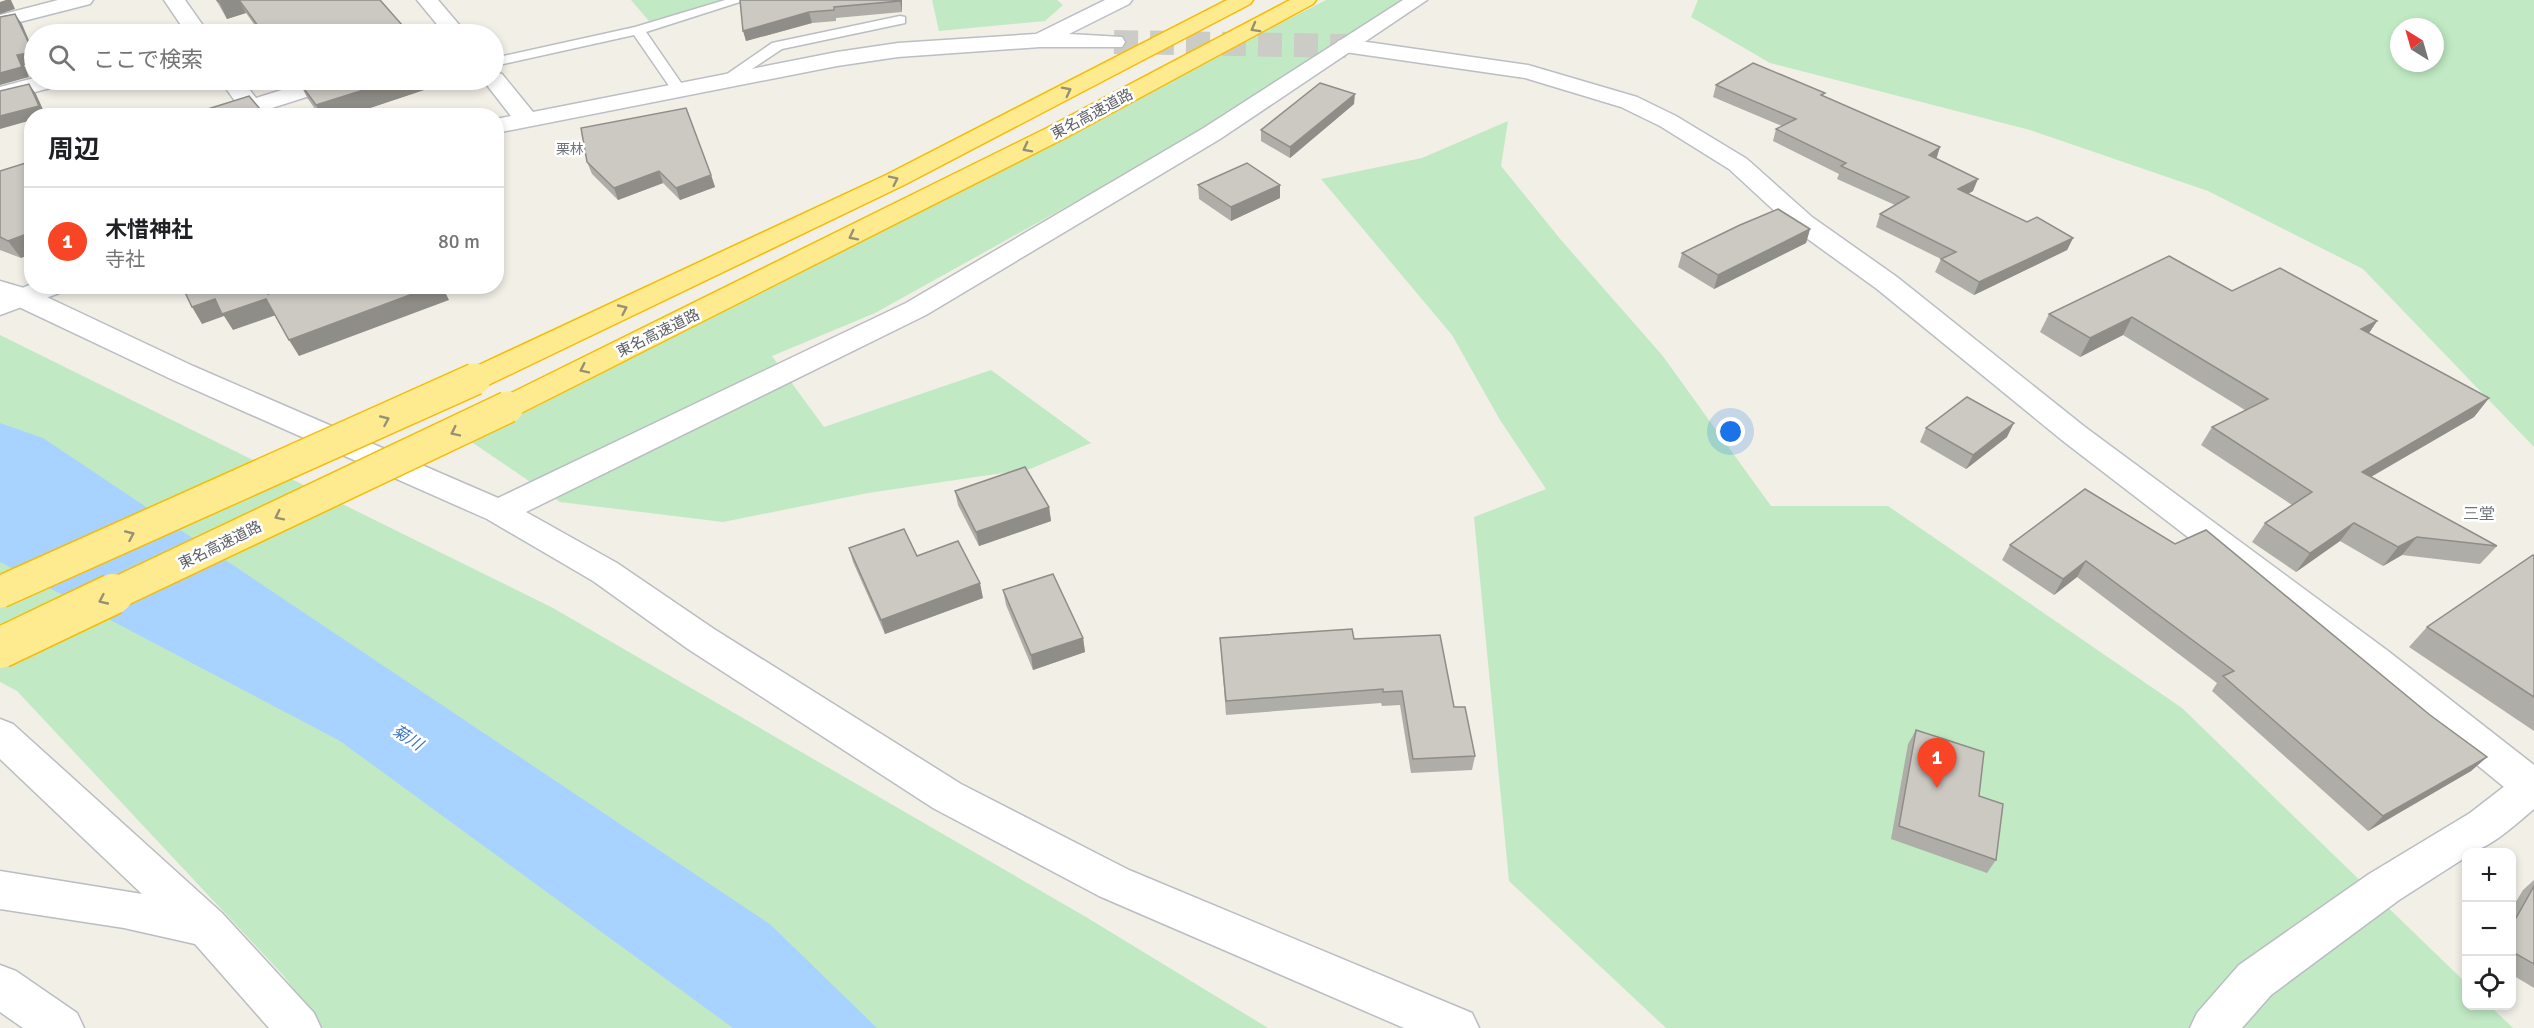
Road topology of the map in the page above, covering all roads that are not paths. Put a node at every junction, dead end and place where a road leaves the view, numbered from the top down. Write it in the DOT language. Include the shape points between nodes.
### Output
graph roads {
  1 [pos="82,0"];
  2 [pos="174,0"];
  3 [pos="427,0"];
  4 [pos="739,0"];
  5 [pos="1122,0"];
  6 [pos="1243,0"];
  7 [pos="1306,0"];
  8 [pos="1417,0"];
  9 [pos="900,20"];
  10 [pos="0,21"];
  11 [pos="191,24"];
  12 [pos="447,24"];
  13 [pos="639,30"];
  14 [pos="1040,39"];
  15 [pos="1114,42"];
  16 [pos="1346,46"];
  17 [pos="504,60"];
  18 [pos="724,81"];
  19 [pos="24,88"];
  20 [pos="238,90"];
  21 [pos="305,90"];
  22 [pos="502,90"];
  23 [pos="679,90"];
  24 [pos="0,94"];
  25 [pos="251,107"];
  26 [pos="248,108"];
  27 [pos="527,120"];
  28 [pos="504,124"];
  29 [pos="0,268"];
  30 [pos="13,295"];
  31 [pos="499,512"];
  32 [pos="0,592"];
  33 [pos="0,648"];
  34 [pos="0,735"];
  35 [pos="2533,788"];
  36 [pos="0,890"];
  37 [pos="207,927"];
  38 [pos="0,986"];
  39 [pos="50,1026"];
  40 [pos="298,1028"];
  41 [pos="1456,1028"];
  42 [pos="2214,1028"];
  1 -- 10 [label="street"];
  2 -- 11 [label="street"];
  3 -- 12 [label="street"];
  4 -- 13 [label="lane"];
  5 -- 14 [label="street"];
  32 -- 6 [label="highway, 東名高速道路, one-way, bridge" via="475,379 895,180"];
  7 -- 33 [label="highway, 東名高速道路, one-way, bridge" via="1056,133 508,407"];
  8 -- 16 [label="street"];
  9 -- 18 [label="lane" via="777,46"];
  13 -- 17 [label="lane"];
  13 -- 23 [label="lane"];
  14 -- 15 [label="street"];
  14 -- 18 [label="street" via="898,50"];
  16 -- 31 [label="street" via="1211,134 916,309"];
  16 -- 35 [label="street" via="1528,72 1629,102 1738,164 1803,223 1887,283 2073,434 2365,654"];
  18 -- 23 [label="street"];
  19 -- 24 [label="street"];
  20 -- 25 [label="street"];
  21 -- 25 [label="street"];
  22 -- 27 [label="street"];
  23 -- 27 [label="street"];
  25 -- 26 [label="street"];
  27 -- 28 [label="street"];
  29 -- 30 [label="street"];
  30 -- 31 [label="street"];
  31 -- 41 [label="street" via="605,572 719,651 947,796 1114,883"];
  34 -- 37 [label="street"];
  35 -- 42 [label="street" via="2484,825 2384,887 2255,980"];
  36 -- 37 [label="street" via="124,909"];
  37 -- 40 [label="street"];
  38 -- 39 [label="street"];
}
